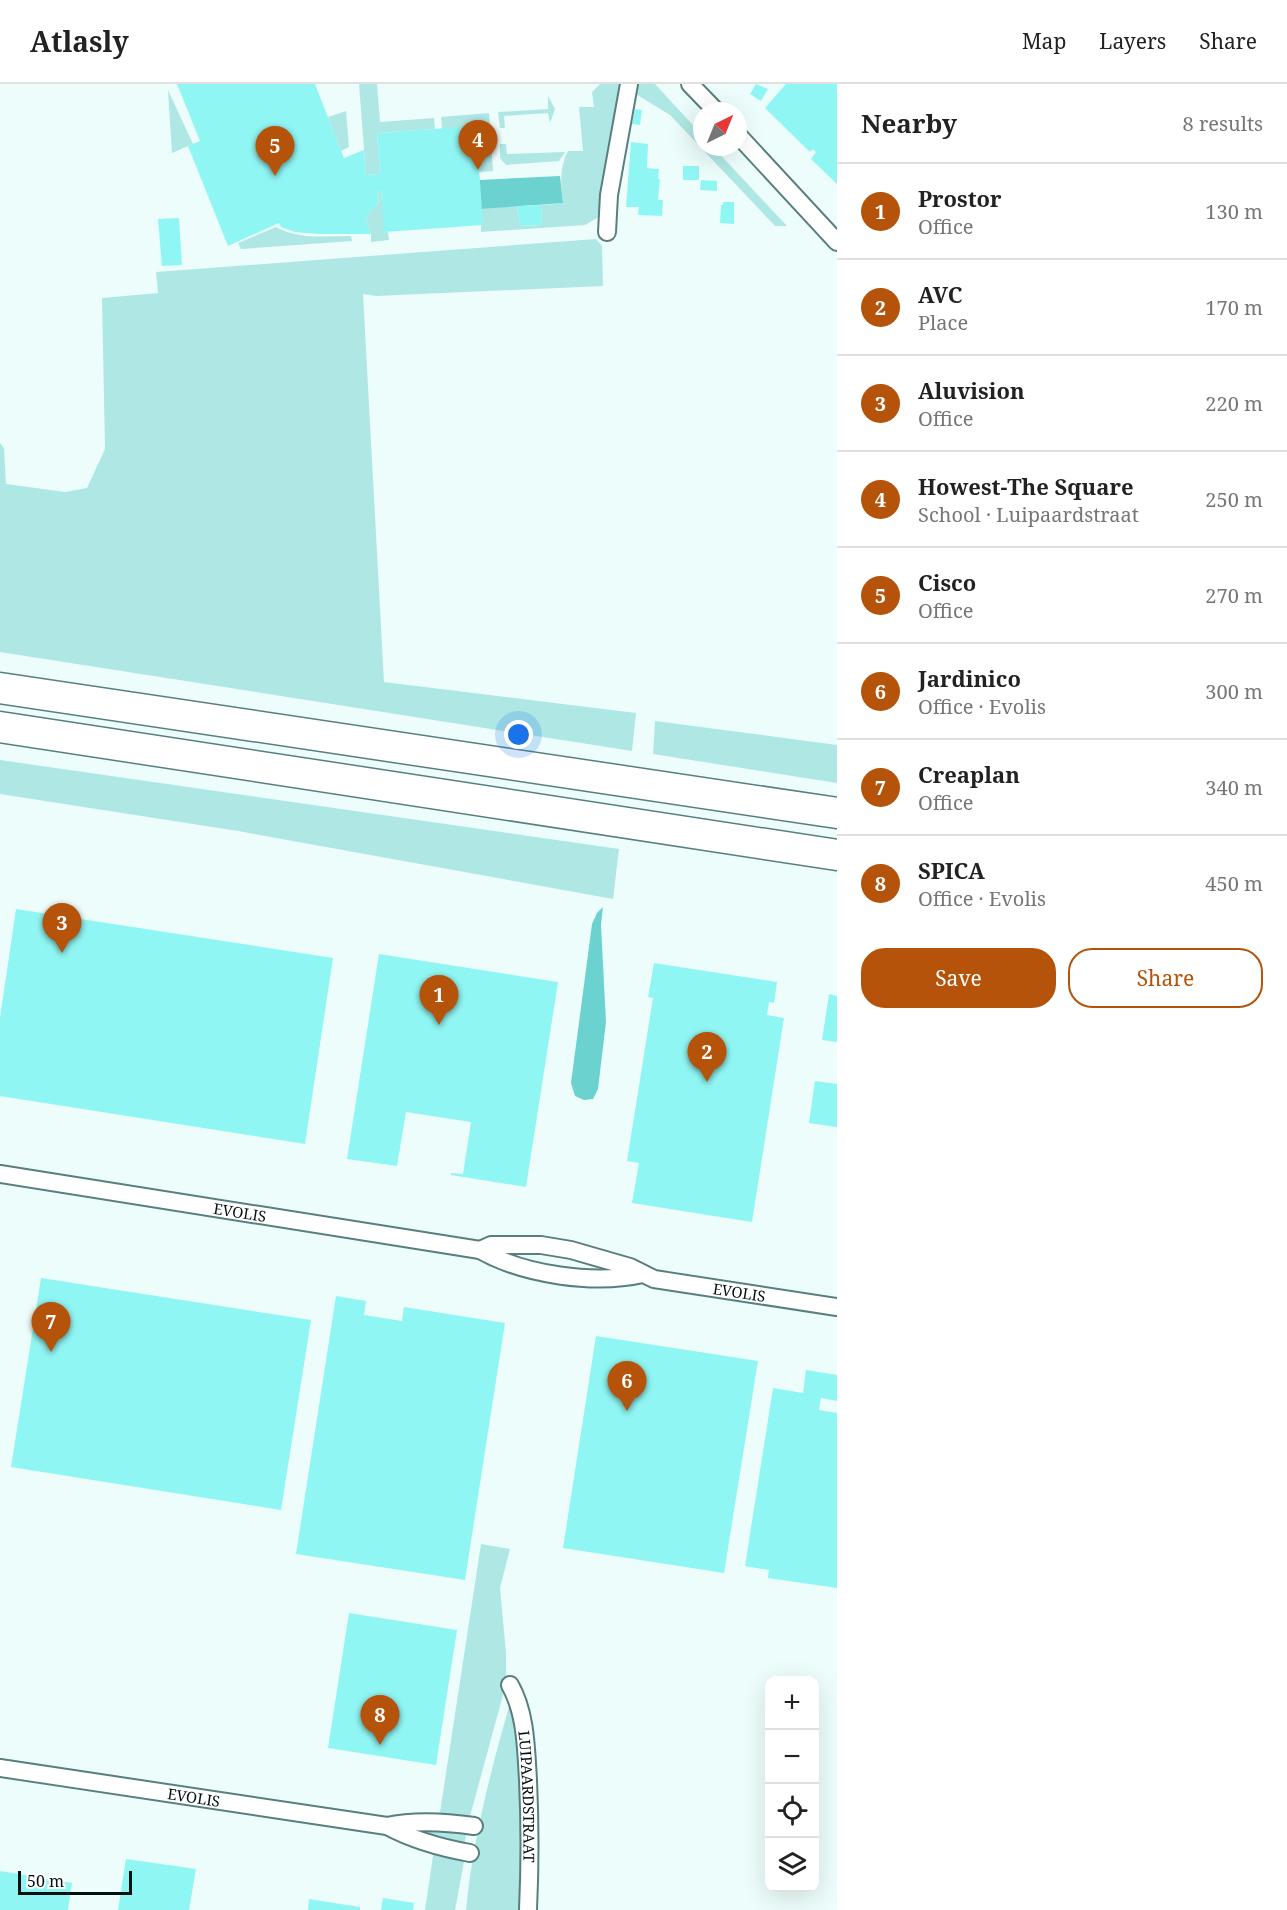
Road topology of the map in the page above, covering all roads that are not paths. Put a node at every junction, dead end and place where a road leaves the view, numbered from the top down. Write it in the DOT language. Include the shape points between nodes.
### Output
graph roads {
  1 [pos="629,84"];
  2 [pos="690,84"];
  3 [pos="707,102"];
  4 [pos="747,145"];
  5 [pos="607,232"];
  6 [pos="837,242"];
  7 [pos="0,688"];
  8 [pos="0,727"];
  9 [pos="837,813"];
  10 [pos="837,855"];
  11 [pos="0,1174"];
  12 [pos="480,1250"];
  13 [pos="643,1274"];
  14 [pos="837,1307"];
  15 [pos="510,1685"];
  16 [pos="0,1768"];
  17 [pos="387,1826"];
  18 [pos="474,1826"];
  19 [pos="470,1852"];
  20 [pos="528,1910"];
  1 -- 5 [label="street" via="609,195"];
  2 -- 3 [label="street"];
  4 -- 6 [label="street"];
  7 -- 9 [label="highway"];
  8 -- 10 [label="highway"];
  11 -- 12 [label="street, EVOLIS"];
  12 -- 13 [label="street, EVOLIS" via="536,1271 567,1276"];
  12 -- 13 [label="street, EVOLIS" via="491,1245 541,1245 584,1252"];
  13 -- 14 [label="street, EVOLIS" via="654,1279"];
  15 -- 20 [label="street, LUIPAARDSTRAAT" via="523,1723 526,1750 530,1821"];
  16 -- 17 [label="street, EVOLIS"];
  17 -- 18 [label="street, EVOLIS"];
  17 -- 19 [label="street, EVOLIS" via="433,1844"];
}
